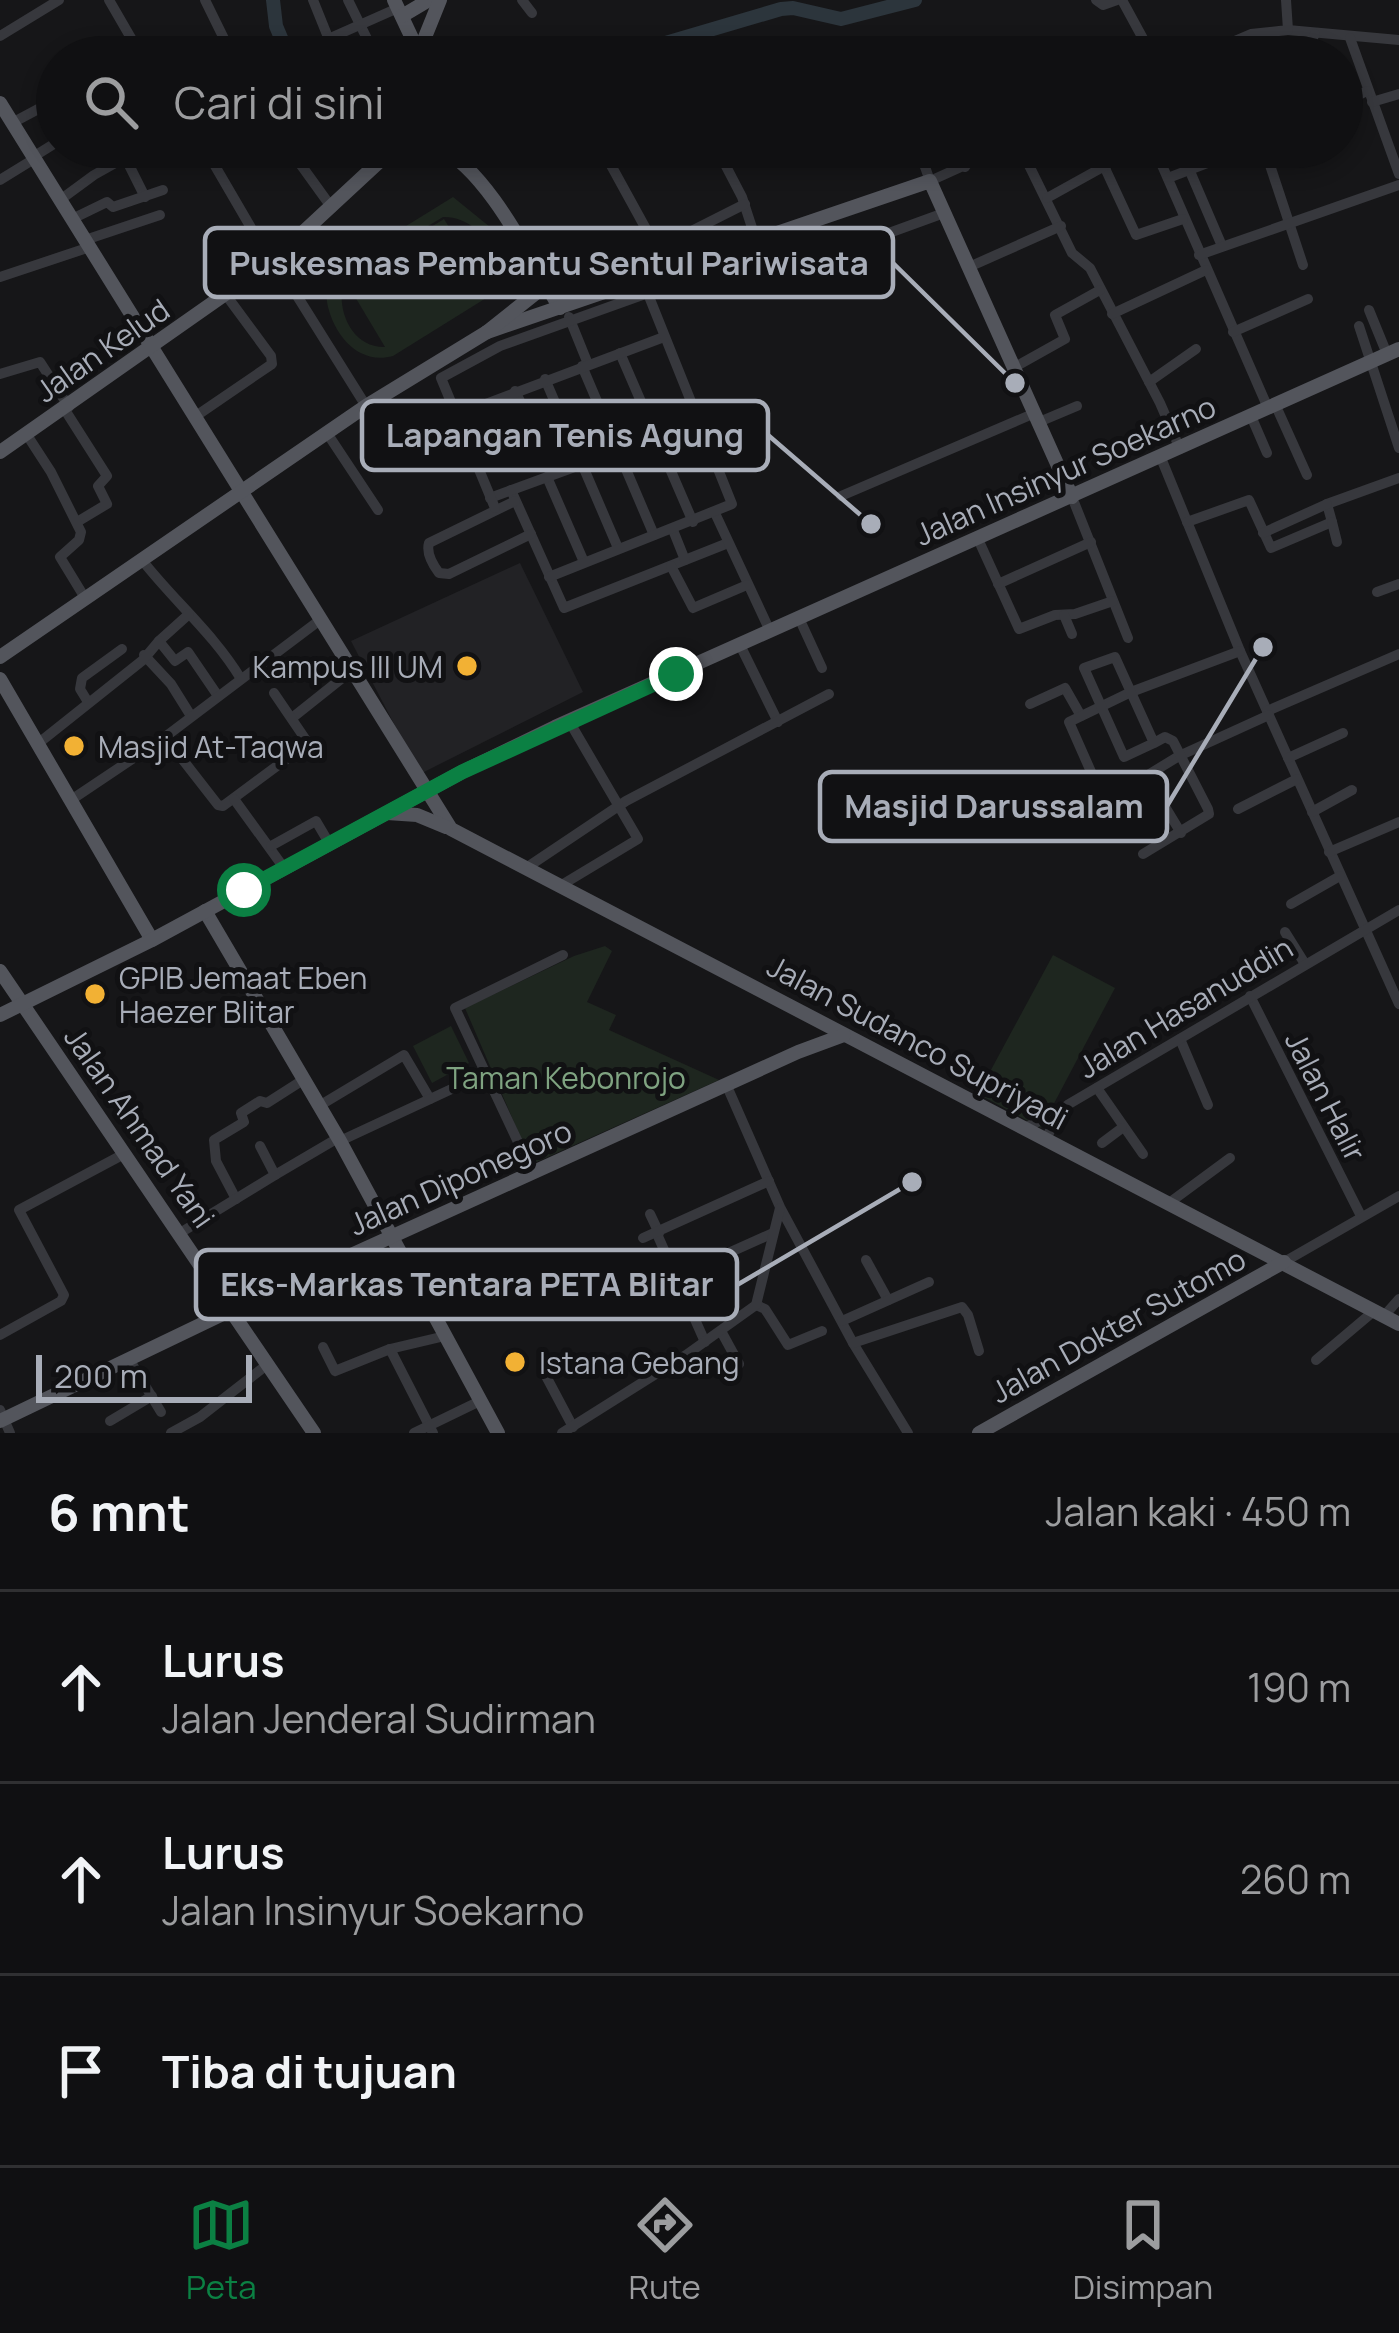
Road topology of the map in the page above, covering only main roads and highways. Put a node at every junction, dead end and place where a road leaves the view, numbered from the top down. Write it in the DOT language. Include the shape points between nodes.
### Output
graph roads {
  1 [pos="429,0"];
  2 [pos="440,0"];
  3 [pos="398,8"];
  4 [pos="410,36"];
  5 [pos="423,36"];
  6 [pos="0,103"];
  7 [pos="36,161"];
  8 [pos="40,168"];
  9 [pos="373,168"];
  10 [pos="468,168"];
  11 [pos="546,285"];
  12 [pos="565,310"];
  13 [pos="487,332"];
  14 [pos="152,349"];
  15 [pos="1386,354"];
  16 [pos="0,452"];
  17 [pos="242,492"];
  18 [pos="1072,497"];
  19 [pos="0,656"];
  20 [pos="0,679"];
  21 [pos="426,792"];
  22 [pos="385,814"];
  23 [pos="451,829"];
  24 [pos="205,911"];
  25 [pos="152,940"];
  26 [pos="0,971"];
  27 [pos="24,1006"];
  28 [pos="804,1013"];
  29 [pos="0,1015"];
  30 [pos="844,1035"];
  31 [pos="798,1052"];
  32 [pos="393,1237"];
  33 [pos="1283,1262"];
  34 [pos="211,1280"];
  35 [pos="272,1292"];
  36 [pos="232,1310"];
  37 [pos="1399,1324"];
  38 [pos="4,1422"];
  39 [pos="985,1432"];
  40 [pos="314,1433"];
  41 [pos="498,1433"];
  1 -- 3 [label="main road"];
  2 -- 5 [label="main road"];
  3 -- 4 [label="main road"];
  6 -- 7 [label="main road, Jalan Sudanco Supriyadi"];
  8 -- 14 [label="main road, Jalan Sudanco Supriyadi"];
  9 -- 14 [label="main road, Jalan Kelud" via="273,261"];
  10 -- 11 [label="main road"];
  11 -- 12 [label="main road"];
  11 -- 13 [label="main road"];
  12 -- 13 [label="main road"];
  12 -- 18 [label="main road" via="930,181"];
  13 -- 17 [label="main road"];
  14 -- 16 [label="main road, Jalan Kelud"];
  14 -- 17 [label="main road, Jalan Sudanco Supriyadi"];
  15 -- 18 [label="main road, Jalan Insinyur Soekarno"];
  17 -- 19 [label="main road"];
  17 -- 21 [label="main road, Jalan Sudanco Supriyadi"];
  18 -- 21 [label="main road, Jalan Insinyur Soekarno" via="767,625 740,645"];
  20 -- 25 [label="main road"];
  21 -- 22 [label="main road, Jalan Insinyur Soekarno"];
  21 -- 23 [label="main road, Jalan Sudanco Supriyadi"];
  22 -- 23 [label="main road" via="417,815"];
  22 -- 24 [label="main road, Jalan Insinyur Soekarno"];
  23 -- 28 [label="main road, Jalan Sudanco Supriyadi"];
  24 -- 25 [label="main road, Jalan Insinyur Soekarno"];
  24 -- 32 [label="main road"];
  25 -- 27 [label="main road, Jalan Insinyur Soekarno"];
  26 -- 27 [label="main road, Jalan Ahmad Yani"];
  27 -- 29 [label="main road, Jalan Insinyur Soekarno"];
  27 -- 34 [label="main road, Jalan Ahmad Yani"];
  28 -- 30 [label="main road, Jalan Sudanco Supriyadi"];
  28 -- 31 [label="main road" via="808,1039"];
  30 -- 31 [label="main road, Jalan Diponegoro"];
  30 -- 33 [label="main road, Jalan Sudanco Supriyadi"];
  31 -- 32 [label="main road, Jalan Diponegoro"];
  32 -- 35 [label="main road, Jalan Diponegoro"];
  32 -- 41 [label="main road"];
  33 -- 37 [label="main road, Jalan Sudanco Supriyadi"];
  33 -- 39 [label="main road, Jalan Dokter Sutomo"];
  34 -- 35 [label="main road"];
  34 -- 36 [label="main road, Jalan Ahmad Yani"];
  35 -- 36 [label="main road, Jalan Diponegoro"];
  36 -- 38 [label="main road, Jalan Diponegoro"];
  36 -- 40 [label="main road, Jalan Ahmad Yani"];
}
